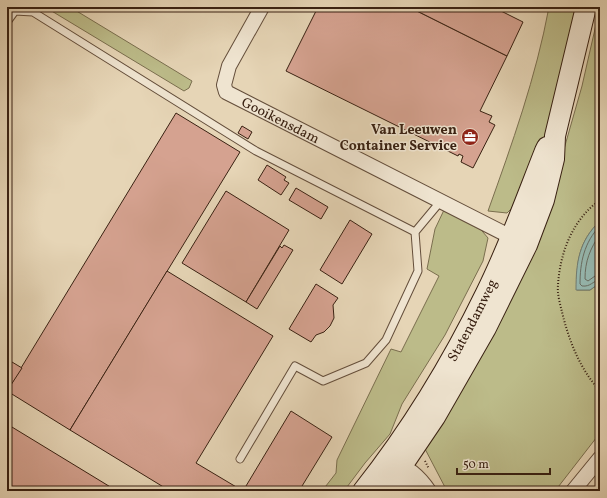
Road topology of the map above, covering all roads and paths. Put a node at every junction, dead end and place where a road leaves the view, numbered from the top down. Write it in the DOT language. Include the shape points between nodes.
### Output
graph roads {
  1 [pos="262,7"];
  2 [pos="586,7"];
  3 [pos="7,22"];
  4 [pos="600,200"];
  5 [pos="440,202"];
  6 [pos="415,232"];
  7 [pos="519,241"];
  8 [pos="600,391"];
  9 [pos="600,458"];
  10 [pos="240,460"];
  11 [pos="392,474"];
  12 [pos="600,487"];
  13 [pos="363,491"];
  14 [pos="418,491"];
  15 [pos="429,491"];
  16 [pos="573,491"];
  17 [pos="596,491"];
  1 -- 5 [label="street, Gooikensdam" via="229,66 224,85 226,92"];
  2 -- 7 [label="main road, Statendamweg" via="555,136 545,150"];
  3 -- 6 [label="lane" via="15,11 33,12 256,151"];
  4 -- 8 [label="path" via="589,208 575,226 564,253 558,286 568,334 582,366"];
  5 -- 6 [label="lane"];
  5 -- 7 [label="street, Gooikensdam"];
  6 -- 10 [label="lane" via="418,271 386,340 366,363 323,381 295,366"];
  7 -- 11 [label="main road, Statendamweg" via="486,328 436,417"];
  9 -- 16 [label="street"];
  11 -- 13 [label="main road, Statendamweg"];
  11 -- 14 [label="street"];
  11 -- 15 [label="street" via="413,473"];
  12 -- 17 [label="path"];
}
